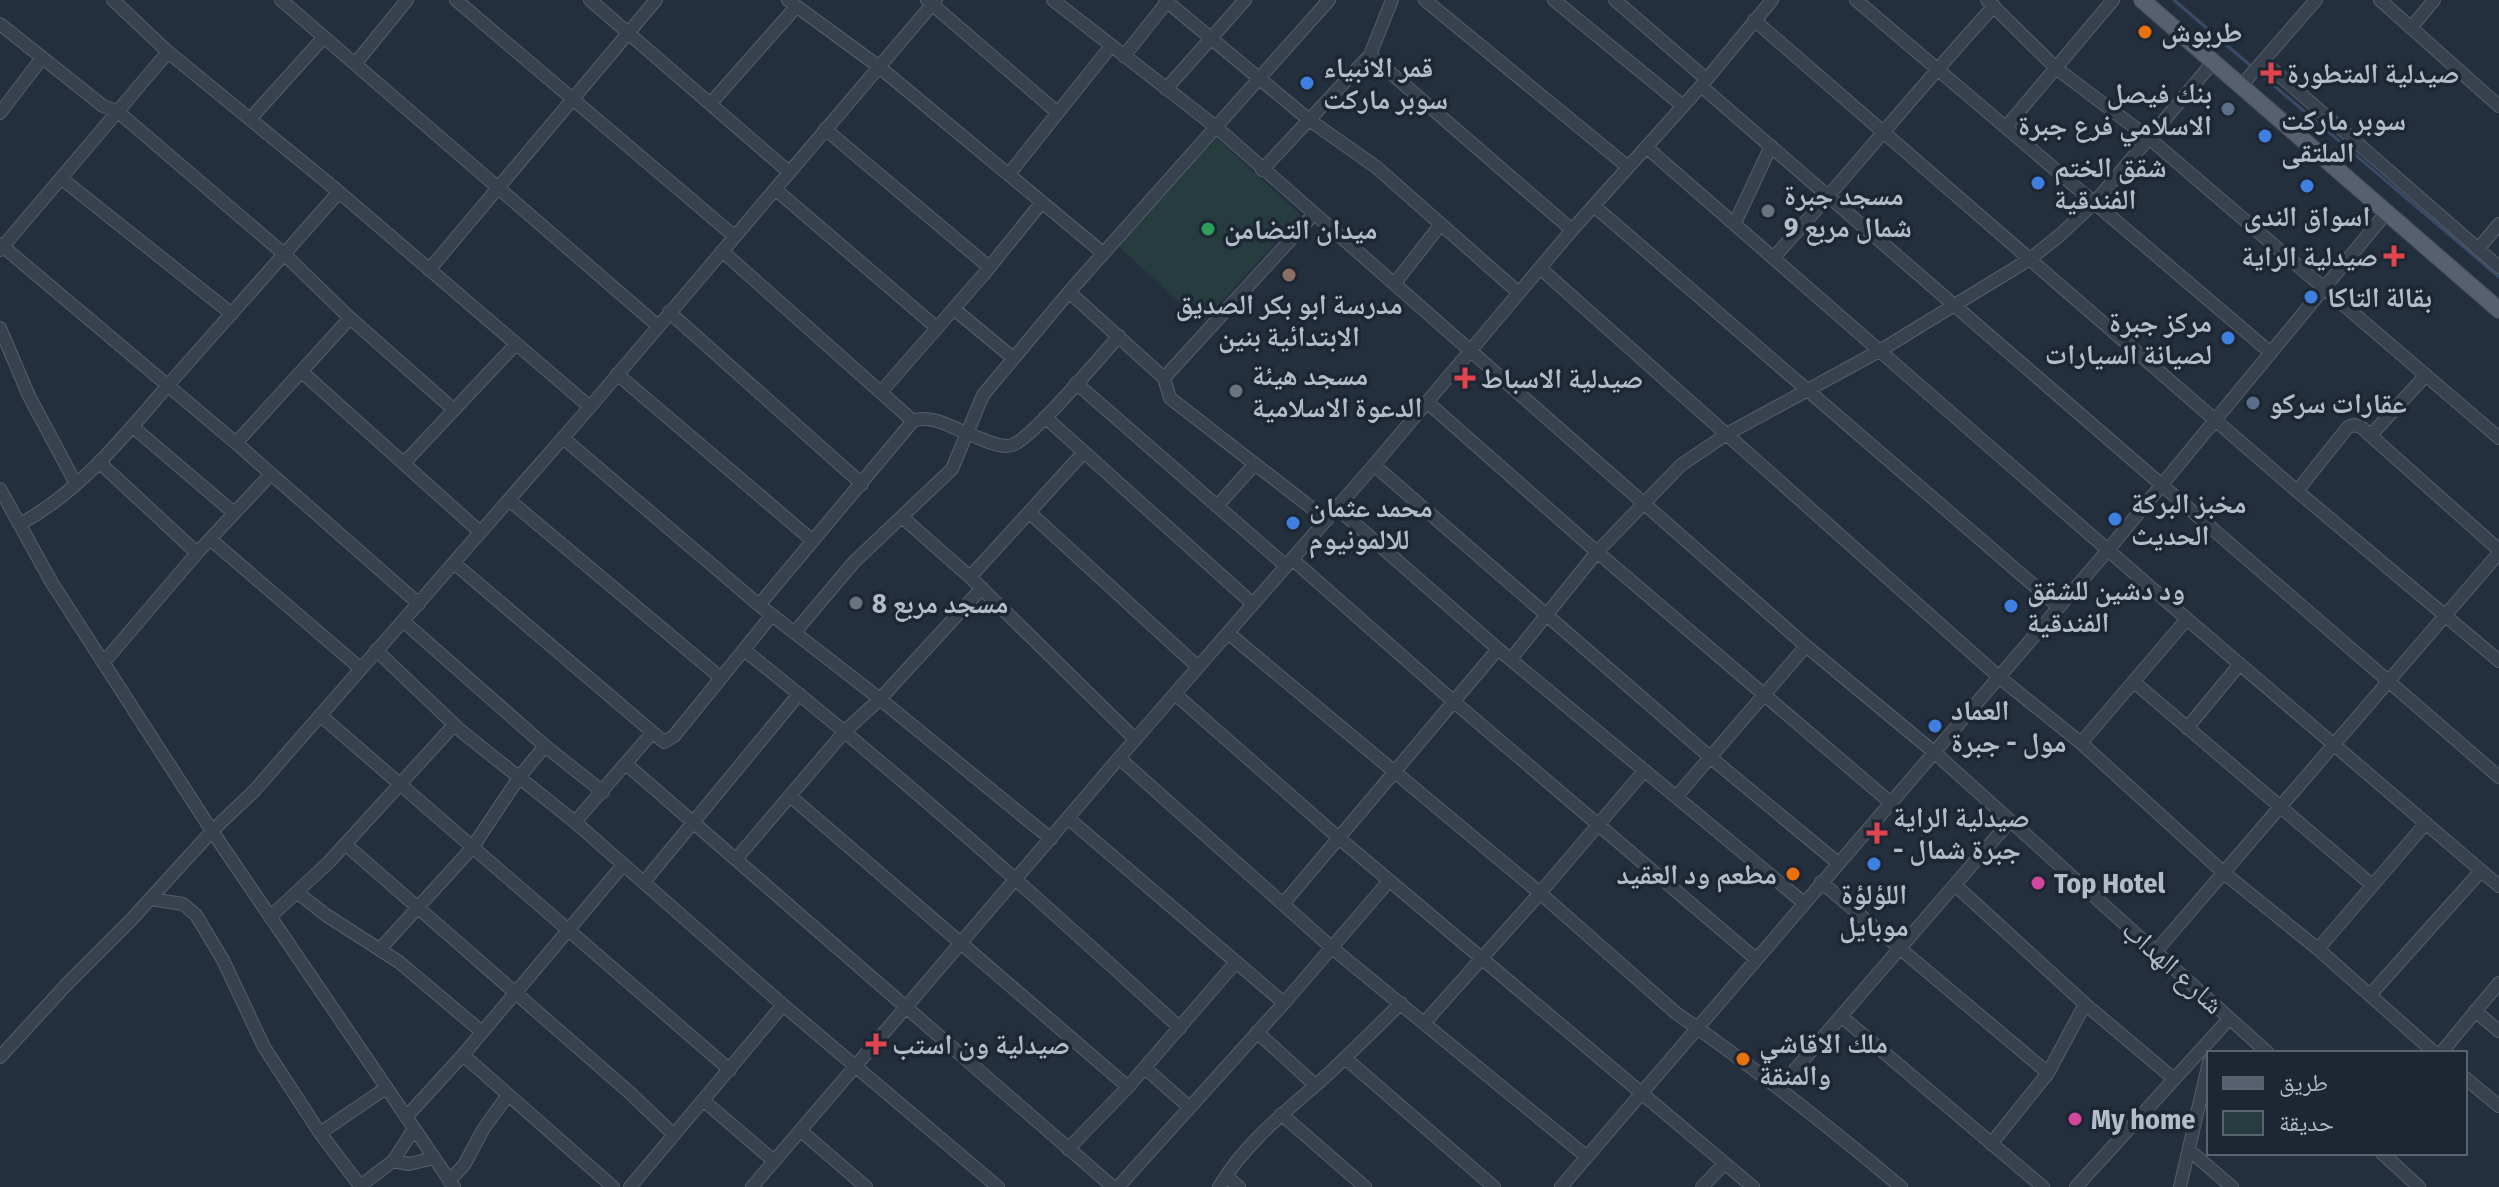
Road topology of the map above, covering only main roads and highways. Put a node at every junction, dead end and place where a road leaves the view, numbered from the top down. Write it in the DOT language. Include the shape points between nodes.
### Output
graph roads {
  1 [pos="2142,0"];
  2 [pos="2499,310"];
  1 -- 2 [label="main road"];
}
